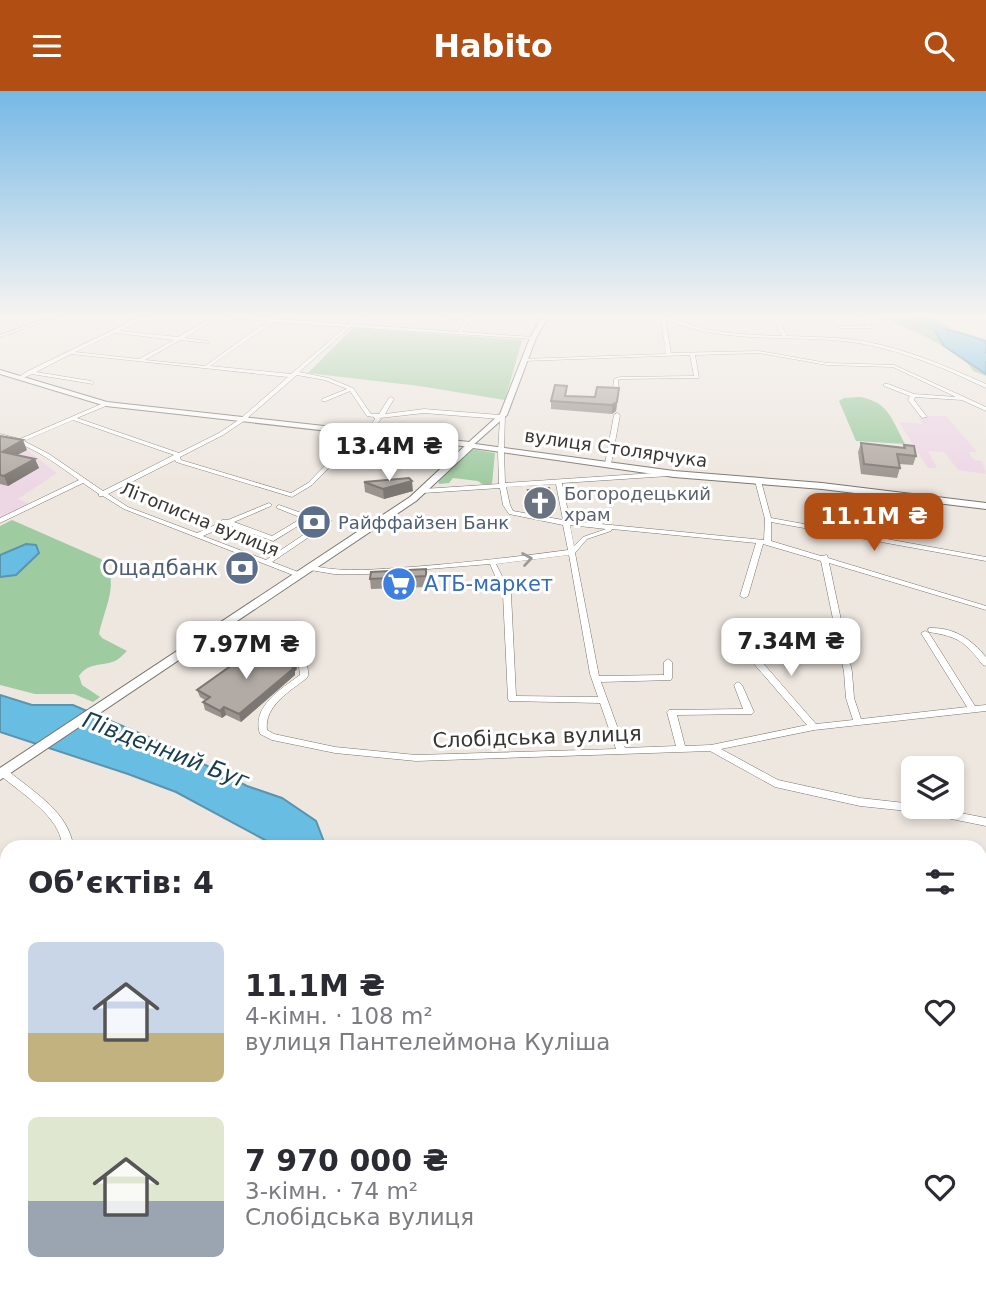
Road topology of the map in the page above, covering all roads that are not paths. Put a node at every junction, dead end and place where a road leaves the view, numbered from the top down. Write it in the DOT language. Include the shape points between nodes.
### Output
graph roads {
  1 [pos="3,373"];
  2 [pos="28,373"];
  3 [pos="35,373"];
  4 [pos="278,373"];
  5 [pos="518,373"];
  6 [pos="696,373"];
  7 [pos="908,373"];
  8 [pos="957,373"];
  9 [pos="294,374"];
  10 [pos="19,378"];
  11 [pos="91,383"];
  12 [pos="886,385"];
  13 [pos="986,386"];
  14 [pos="351,389"];
  15 [pos="616,390"];
  16 [pos="914,395"];
  17 [pos="391,399"];
  18 [pos="324,400"];
  19 [pos="965,400"];
  20 [pos="106,404"];
  21 [pos="986,409"];
  22 [pos="617,415"];
  23 [pos="378,416"];
  24 [pos="501,416"];
  25 [pos="924,417"];
  26 [pos="74,419"];
  27 [pos="242,420"];
  28 [pos="364,433"];
  29 [pos="0,436"];
  30 [pos="22,440"];
  31 [pos="471,445"];
  32 [pos="501,449"];
  33 [pos="387,455"];
  34 [pos="177,457"];
  35 [pos="451,463"];
  36 [pos="608,464"];
  37 [pos="635,472"];
  38 [pos="82,481"];
  39 [pos="758,481"];
  40 [pos="559,482"];
  41 [pos="504,486"];
  42 [pos="423,491"];
  43 [pos="102,495"];
  44 [pos="269,505"];
  45 [pos="986,506"];
  46 [pos="279,507"];
  47 [pos="307,518"];
  48 [pos="768,519"];
  49 [pos="0,521"];
  50 [pos="224,521"];
  51 [pos="566,523"];
  52 [pos="624,528"];
  53 [pos="197,535"];
  54 [pos="764,541"];
  55 [pos="572,552"];
  56 [pos="824,558"];
  57 [pos="986,559"];
  58 [pos="266,563"];
  59 [pos="493,564"];
  60 [pos="313,568"];
  61 [pos="298,575"];
  62 [pos="744,596"];
  63 [pos="986,608"];
  64 [pos="223,627"];
  65 [pos="929,632"];
  66 [pos="745,648"];
  67 [pos="668,662"];
  68 [pos="986,663"];
  69 [pos="596,680"];
  70 [pos="738,685"];
  71 [pos="603,700"];
  72 [pos="986,709"];
  73 [pos="973,710"];
  74 [pos="858,722"];
  75 [pos="814,727"];
  76 [pos="711,748"];
  77 [pos="681,749"];
  78 [pos="621,751"];
  79 [pos="2,774"];
  80 [pos="986,822"];
  81 [pos="67,840"];
  1 -- 10 [label="main road, вулиця Столярчука"];
  2 -- 10 [label="street"];
  3 -- 11 [label="street"];
  4 -- 9 [label="street"];
  5 -- 24 [label="main road"];
  6 -- 15 [label="street" via="697,377 620,378"];
  7 -- 19 [label="street"];
  8 -- 13 [label="street"];
  9 -- 14 [label="street"];
  9 -- 27 [label="street"];
  10 -- 20 [label="main road, вулиця Столярчука"];
  12 -- 16 [label="street"];
  14 -- 18 [label="street"];
  14 -- 23 [label="street" via="369,415"];
  16 -- 19 [label="street"];
  16 -- 25 [label="street" via="911,400"];
  17 -- 23 [label="street"];
  19 -- 21 [label="street"];
  20 -- 26 [label="street"];
  20 -- 27 [label="main road, вулиця Столярчука"];
  22 -- 36 [label="street"];
  23 -- 24 [label="street" via="424,411"];
  23 -- 28 [label="street"];
  24 -- 31 [label="main road"];
  24 -- 32 [label="street"];
  26 -- 30 [label="street"];
  26 -- 34 [label="street"];
  27 -- 28 [label="main road, вулиця Столярчука"];
  27 -- 34 [label="street"];
  28 -- 31 [label="main road, вулиця Столярчука"];
  28 -- 34 [label="street" via="292,495"];
  29 -- 30 [label="street"];
  30 -- 38 [label="street, Літописна вулиця"];
  31 -- 32 [label="main road, вулиця Столярчука"];
  31 -- 35 [label="main road"];
  32 -- 36 [label="main road, вулиця Столярчука"];
  32 -- 41 [label="street"];
  33 -- 35 [label="street"];
  34 -- 43 [label="street"];
  35 -- 42 [label="main road"];
  36 -- 37 [label="main road, вулиця Столярчука"];
  37 -- 39 [label="main road, вулиця Столярчука"];
  37 -- 40 [label="street"];
  38 -- 43 [label="street, Літописна вулиця"];
  38 -- 49 [label="street"];
  39 -- 45 [label="main road, вулиця Столярчука"];
  39 -- 48 [label="street"];
  40 -- 41 [label="street"];
  40 -- 51 [label="street"];
  41 -- 42 [label="street"];
  41 -- 51 [label="street" via="511,513"];
  42 -- 60 [label="main road"];
  43 -- 53 [label="street, Літописна вулиця"];
  44 -- 50 [label="street"];
  46 -- 47 [label="street"];
  47 -- 50 [label="street" via="273,540"];
  47 -- 58 [label="street" via="312,515 329,521"];
  48 -- 54 [label="street"];
  48 -- 57 [label="street"];
  50 -- 53 [label="street"];
  51 -- 52 [label="street"];
  51 -- 55 [label="street"];
  52 -- 54 [label="street"];
  52 -- 55 [label="street" via="584,538"];
  53 -- 58 [label="street, Літописна вулиця"];
  54 -- 56 [label="street"];
  54 -- 62 [label="street"];
  59 -- 55 [label="street, one-way"];
  55 -- 69 [label="street"];
  56 -- 63 [label="street"];
  56 -- 74 [label="street"];
  58 -- 61 [label="street, Літописна вулиця"];
  59 -- 60 [label="street" via="376,571"];
  59 -- 71 [label="street" via="507,594 513,699"];
  60 -- 61 [label="main road"];
  61 -- 64 [label="main road"];
  64 -- 78 [label="street, Слобідська вулиця" via="303,666 304,676 264,711 263,732 272,737 335,750 416,758"];
  64 -- 79 [label="main road"];
  65 -- 68 [label="street" via="959,635"];
  65 -- 73 [label="street"];
  66 -- 75 [label="street"];
  67 -- 69 [label="street" via="668,678"];
  69 -- 71 [label="street"];
  70 -- 77 [label="street" via="749,712 672,712"];
  71 -- 78 [label="street"];
  72 -- 73 [label="street, Слобідська вулиця"];
  73 -- 74 [label="street, Слобідська вулиця"];
  74 -- 75 [label="street, Слобідська вулиця"];
  75 -- 76 [label="street, Слобідська вулиця"];
  76 -- 77 [label="street, Слобідська вулиця"];
  76 -- 80 [label="street" via="775,783"];
  77 -- 78 [label="street, Слобідська вулиця"];
  79 -- 81 [label="street" via="59,821"];
}
